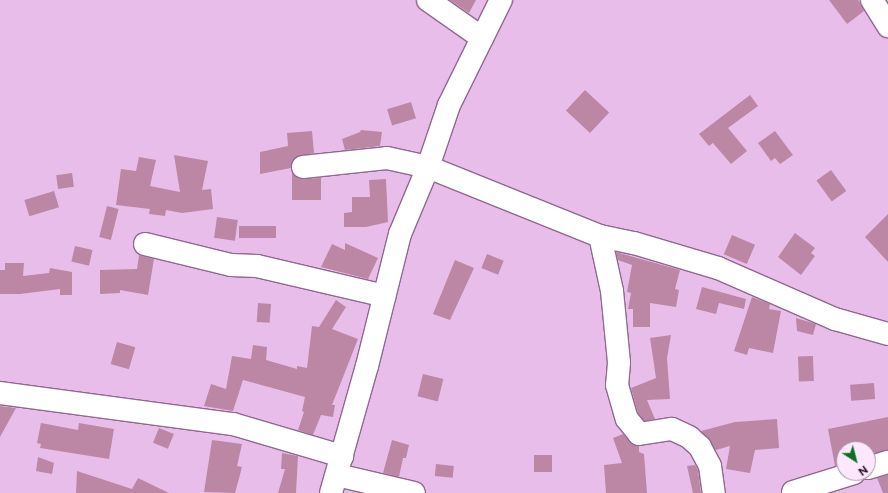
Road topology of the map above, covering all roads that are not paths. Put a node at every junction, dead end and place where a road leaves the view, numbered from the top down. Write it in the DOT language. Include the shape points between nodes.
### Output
graph roads {
  1 [pos="428,0"];
  2 [pos="501,0"];
  3 [pos="872,0"];
  4 [pos="888,26"];
  5 [pos="482,38"];
  6 [pos="304,167"];
  7 [pos="428,167"];
  8 [pos="600,236"];
  9 [pos="145,244"];
  10 [pos="384,296"];
  11 [pos="888,334"];
  12 [pos="0,393"];
  13 [pos="888,462"];
  14 [pos="876,466"];
  15 [pos="336,475"];
  16 [pos="836,479"];
  17 [pos="414,493"];
  18 [pos="714,493"];
  19 [pos="791,493"];
  1 -- 5 [label="street"];
  2 -- 5 [label="street"];
  3 -- 4 [label="street"];
  5 -- 7 [label="street" via="449,105"];
  6 -- 7 [label="street" via="387,158"];
  7 -- 8 [label="street"];
  7 -- 10 [label="street" via="400,234"];
  8 -- 11 [label="street" via="634,243 718,268 834,319"];
  8 -- 18 [label="street" via="612,291 619,363 617,385 626,419 639,434 672,429 689,437 700,447 710,466"];
  9 -- 10 [label="street" via="231,265 257,266"];
  10 -- 15 [label="street"];
  12 -- 15 [label="street" via="233,424"];
  13 -- 14 [label="street"];
  15 -- 17 [label="street"];
  16 -- 19 [label="street"];
}
